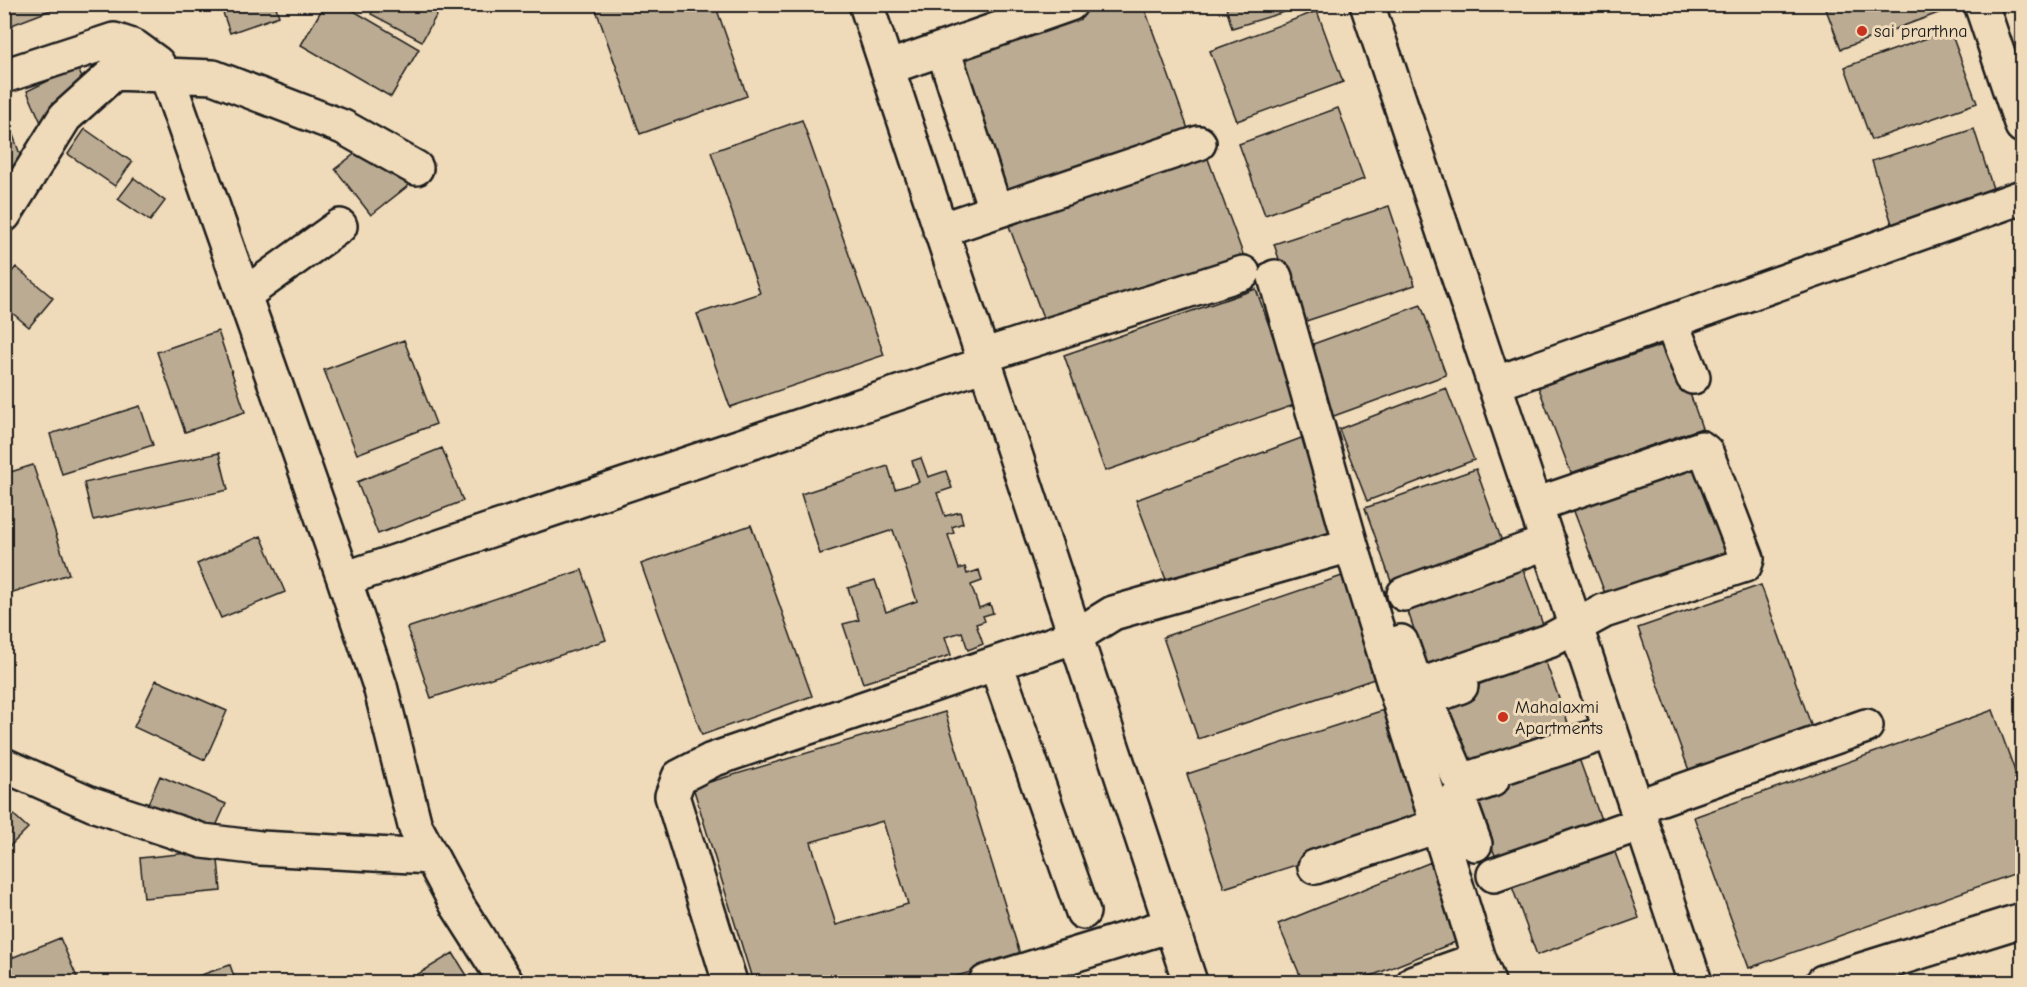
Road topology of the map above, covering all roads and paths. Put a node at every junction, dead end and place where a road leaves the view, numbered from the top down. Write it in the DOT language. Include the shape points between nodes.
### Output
graph roads {
  1 [pos="866,4"];
  2 [pos="1008,4"];
  3 [pos="1070,4"];
  4 [pos="1367,4"];
  5 [pos="1982,4"];
  6 [pos="943,49"];
  7 [pos="884,58"];
  8 [pos="164,75"];
  9 [pos="4,76"];
  10 [pos="2022,126"];
  11 [pos="416,168"];
  12 [pos="2022,197"];
  13 [pos="992,200"];
  14 [pos="4,215"];
  15 [pos="938,223"];
  16 [pos="340,226"];
  17 [pos="1243,273"];
  18 [pos="1275,277"];
  19 [pos="244,295"];
  20 [pos="1671,322"];
  21 [pos="984,360"];
  22 [pos="1693,377"];
  23 [pos="1494,384"];
  24 [pos="1707,435"];
  25 [pos="1533,498"];
  26 [pos="1548,542"];
  27 [pos="1351,545"];
  28 [pos="344,579"];
  29 [pos="1579,635"];
  30 [pos="1076,636"];
  31 [pos="996,664"];
  32 [pos="1866,726"];
  33 [pos="1612,735"];
  34 [pos="4,765"];
  35 [pos="1639,815"];
  36 [pos="1437,826"];
  37 [pos="1475,844"];
  38 [pos="431,857"];
  39 [pos="1315,867"];
  40 [pos="1494,875"];
  41 [pos="1083,912"];
  42 [pos="2022,920"];
  43 [pos="1171,925"];
  44 [pos="1483,971"];
  45 [pos="506,982"];
  46 [pos="730,982"];
  47 [pos="986,982"];
  48 [pos="1190,982"];
  49 [pos="1414,982"];
  50 [pos="1695,982"];
  51 [pos="1823,982"];
  1 -- 7 [label="street"];
  2 -- 7 [label="street"];
  3 -- 6 [label="street"];
  4 -- 23 [label="street"];
  5 -- 10 [label="street"];
  6 -- 7 [label="street"];
  6 -- 13 [label="street"];
  7 -- 15 [label="street"];
  8 -- 9 [label="street" via="157,63 135,46 114,39"];
  8 -- 11 [label="street" via="213,77 343,127"];
  8 -- 14 [label="street" via="114,74 106,81 65,117"];
  8 -- 19 [label="street"];
  12 -- 20 [label="street"];
  13 -- 15 [label="street"];
  13 -- 15 [label="street" via="1192,139"];
  15 -- 21 [label="street"];
  16 -- 19 [label="street"];
  17 -- 21 [label="street"];
  18 -- 27 [label="street"];
  19 -- 28 [label="street"];
  20 -- 22 [label="street"];
  20 -- 23 [label="street"];
  21 -- 28 [label="street"];
  21 -- 30 [label="street"];
  23 -- 25 [label="street"];
  24 -- 25 [label="street" via="1562,479"];
  25 -- 26 [label="street"];
  25 -- 29 [label="street" via="1701,448 1706,452 1747,559 1745,565 1604,611"];
  26 -- 29 [label="street"];
  26 -- 29 [label="street" via="1397,601 1415,682 1420,685 1549,641"];
  27 -- 30 [label="street" via="1113,613"];
  27 -- 36 [label="street"];
  28 -- 38 [label="street" via="380,686 415,826"];
  29 -- 33 [label="street"];
  29 -- 33 [label="street" via="1429,698 1428,705 1458,776 1465,780"];
  30 -- 31 [label="street"];
  30 -- 43 [label="street"];
  31 -- 41 [label="street"];
  31 -- 46 [label="street" via="712,760 679,777 672,796"];
  32 -- 35 [label="street"];
  33 -- 35 [label="street"];
  33 -- 37 [label="street" via="1463,790 1458,797"];
  34 -- 38 [label="street" via="92,804 203,841"];
  35 -- 40 [label="street"];
  35 -- 50 [label="street"];
  36 -- 39 [label="street"];
  36 -- 44 [label="street"];
  38 -- 45 [label="street"];
  42 -- 51 [label="street"];
  43 -- 47 [label="street"];
  43 -- 48 [label="street"];
  44 -- 49 [label="street"];
}
